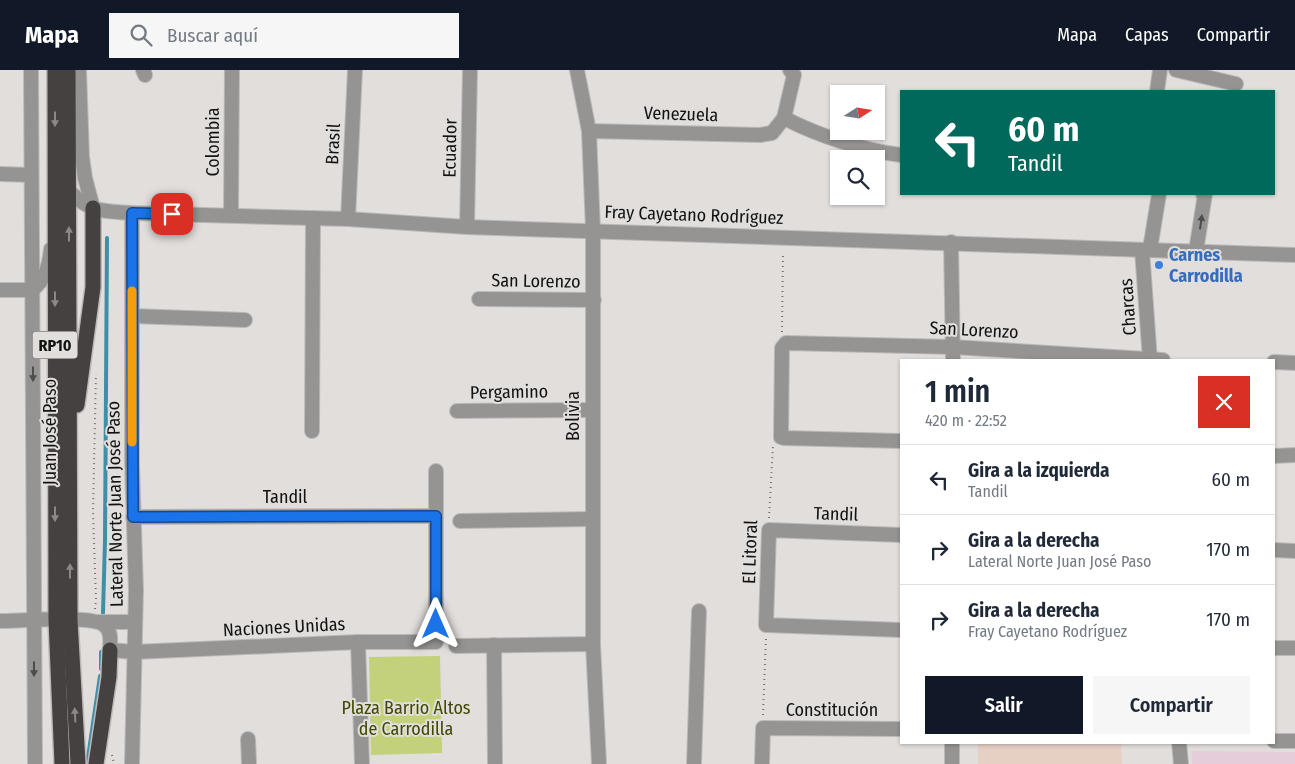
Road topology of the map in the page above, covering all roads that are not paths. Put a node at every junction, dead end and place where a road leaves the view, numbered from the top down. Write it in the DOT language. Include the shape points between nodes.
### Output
graph roads {
  1 [pos="31,70"];
  2 [pos="55,70"];
  3 [pos="68,70"];
  4 [pos="79,70"];
  5 [pos="232,70"];
  6 [pos="356,70"];
  7 [pos="470,70"];
  8 [pos="577,70"];
  9 [pos="1160,70"];
  10 [pos="1176,70"];
  11 [pos="792,72"];
  12 [pos="1236,84"];
  13 [pos="1157,90"];
  14 [pos="784,118"];
  15 [pos="589,131"];
  16 [pos="900,155"];
  17 [pos="0,174"];
  18 [pos="31,175"];
  19 [pos="69,192"];
  20 [pos="1159,195"];
  21 [pos="1205,195"];
  22 [pos="93,208"];
  23 [pos="55,211"];
  24 [pos="132,213"];
  25 [pos="231,215"];
  26 [pos="313,218"];
  27 [pos="348,220"];
  28 [pos="467,227"];
  29 [pos="593,230"];
  30 [pos="951,242"];
  31 [pos="1146,250"];
  32 [pos="1196,251"];
  33 [pos="1295,255"];
  34 [pos="0,290"];
  35 [pos="32,290"];
  36 [pos="478,299"];
  37 [pos="594,300"];
  38 [pos="132,316"];
  39 [pos="246,320"];
  40 [pos="953,354"];
  41 [pos="1117,359"];
  42 [pos="1150,359"];
  43 [pos="1275,362"];
  44 [pos="1295,363"];
  45 [pos="592,410"];
  46 [pos="457,411"];
  47 [pos="312,431"];
  48 [pos="900,441"];
  49 [pos="1275,456"];
  50 [pos="1295,456"];
  51 [pos="436,471"];
  52 [pos="68,476"];
  53 [pos="436,516"];
  54 [pos="133,517"];
  55 [pos="592,519"];
  56 [pos="460,521"];
  57 [pos="769,530"];
  58 [pos="900,535"];
  59 [pos="1275,550"];
  60 [pos="1295,550"];
  61 [pos="699,611"];
  62 [pos="34,620"];
  63 [pos="63,620"];
  64 [pos="0,621"];
  65 [pos="93,621"];
  66 [pos="135,622"];
  67 [pos="900,630"];
  68 [pos="358,642"];
  69 [pos="593,644"];
  70 [pos="494,645"];
  71 [pos="456,646"];
  72 [pos="1275,648"];
  73 [pos="1295,648"];
  74 [pos="110,650"];
  75 [pos="134,652"];
  76 [pos="900,729"];
  77 [pos="248,739"];
  78 [pos="1275,741"];
  79 [pos="1295,741"];
  80 [pos="952,744"];
  81 [pos="1180,744"];
  82 [pos="35,764"];
  83 [pos="62,764"];
  84 [pos="78,764"];
  85 [pos="96,764"];
  86 [pos="132,764"];
  87 [pos="249,764"];
  88 [pos="362,764"];
  89 [pos="495,764"];
  90 [pos="598,764"];
  91 [pos="694,764"];
  92 [pos="762,764"];
  93 [pos="952,764"];
  94 [pos="1181,764"];
  1 -- 18 [label="street"];
  2 -- 23 [label="highway, Juan José Paso / RP10, one-way"];
  3 -- 19 [label="highway, Juan José Paso / RP10"];
  4 -- 22 [label="street" via="82,157"];
  5 -- 25 [label="street, Colombia"];
  6 -- 27 [label="street, Brasil"];
  7 -- 28 [label="street, Ecuador"];
  8 -- 15 [label="street, Bolivia"];
  9 -- 13 [label="street"];
  10 -- 12 [label="street"];
  11 -- 14 [label="street"];
  14 -- 15 [label="street, Venezuela" via="772,133 760,135"];
  14 -- 16 [label="street" via="810,132"];
  15 -- 29 [label="street, Bolivia"];
  17 -- 18 [label="street"];
  18 -- 35 [label="street"];
  19 -- 22 [label="street" via="82,204"];
  52 -- 19 [label="highway, Juan José Paso / RP10, one-way"];
  20 -- 31 [label="street, Charcas"];
  32 -- 21 [label="street, one-way"];
  22 -- 24 [label="street, Fray Cayetano Rodríguez"];
  22 -- 52 [label="highway" via="93,287"];
  23 -- 35 [label="street" via="50,260 45,275"];
  23 -- 63 [label="highway, Juan José Paso / RP10, one-way"];
  24 -- 25 [label="street, Fray Cayetano Rodríguez"];
  24 -- 38 [label="street, Lateral Norte Juan José Paso"];
  25 -- 26 [label="street, Fray Cayetano Rodríguez"];
  26 -- 27 [label="street, Fray Cayetano Rodríguez"];
  26 -- 47 [label="street"];
  27 -- 28 [label="street, Fray Cayetano Rodríguez"];
  28 -- 29 [label="street, Fray Cayetano Rodríguez"];
  29 -- 30 [label="street, Fray Cayetano Rodríguez"];
  29 -- 37 [label="street, Bolivia"];
  30 -- 31 [label="street, Fray Cayetano Rodríguez"];
  30 -- 40 [label="street"];
  31 -- 32 [label="street, Fray Cayetano Rodríguez"];
  31 -- 42 [label="street, Charcas"];
  32 -- 33 [label="street, Fray Cayetano Rodríguez"];
  34 -- 35 [label="street"];
  35 -- 62 [label="street, one-way"];
  36 -- 37 [label="street, San Lorenzo"];
  37 -- 45 [label="street, Bolivia"];
  38 -- 39 [label="street"];
  38 -- 54 [label="street, Lateral Norte Juan José Paso"];
  40 -- 41 [label="street, San Lorenzo"];
  40 -- 48 [label="street, San Lorenzo" via="786,343 783,346 781,436"];
  43 -- 44 [label="street"];
  45 -- 46 [label="street, Pergamino"];
  45 -- 55 [label="street, Bolivia"];
  49 -- 50 [label="street"];
  51 -- 53 [label="street"];
  63 -- 52 [label="highway, Juan José Paso / RP10, one-way"];
  53 -- 54 [label="street, Tandil"];
  53 -- 68 [label="street, Naciones Unidas" via="436,642"];
  54 -- 66 [label="street, Lateral Norte Juan José Paso"];
  55 -- 56 [label="street"];
  55 -- 69 [label="street, Bolivia"];
  57 -- 58 [label="street, Tandil"];
  57 -- 67 [label="street, El Litoral" via="766,625"];
  59 -- 60 [label="street"];
  61 -- 91 [label="street"];
  62 -- 63 [label="street"];
  62 -- 64 [label="street"];
  62 -- 82 [label="street, one-way"];
  63 -- 65 [label="street"];
  63 -- 83 [label="highway, Juan José Paso / RP10"];
  84 -- 63 [label="highway, Juan José Paso / RP10, one-way"];
  65 -- 66 [label="street"];
  65 -- 74 [label="street" via="105,625 108,630"];
  66 -- 75 [label="street, Lateral Norte Juan José Paso"];
  68 -- 75 [label="street, Naciones Unidas"];
  68 -- 88 [label="street"];
  69 -- 70 [label="street"];
  69 -- 90 [label="street, Bolivia"];
  70 -- 71 [label="street"];
  70 -- 89 [label="street"];
  72 -- 73 [label="street"];
  74 -- 75 [label="street, Naciones Unidas"];
  74 -- 85 [label="highway"];
  75 -- 86 [label="street, Lateral Norte Juan José Paso"];
  76 -- 92 [label="street, Constitución" via="763,728"];
  77 -- 87 [label="street"];
  78 -- 79 [label="street"];
  80 -- 93 [label="street"];
  81 -- 94 [label="street"];
}
